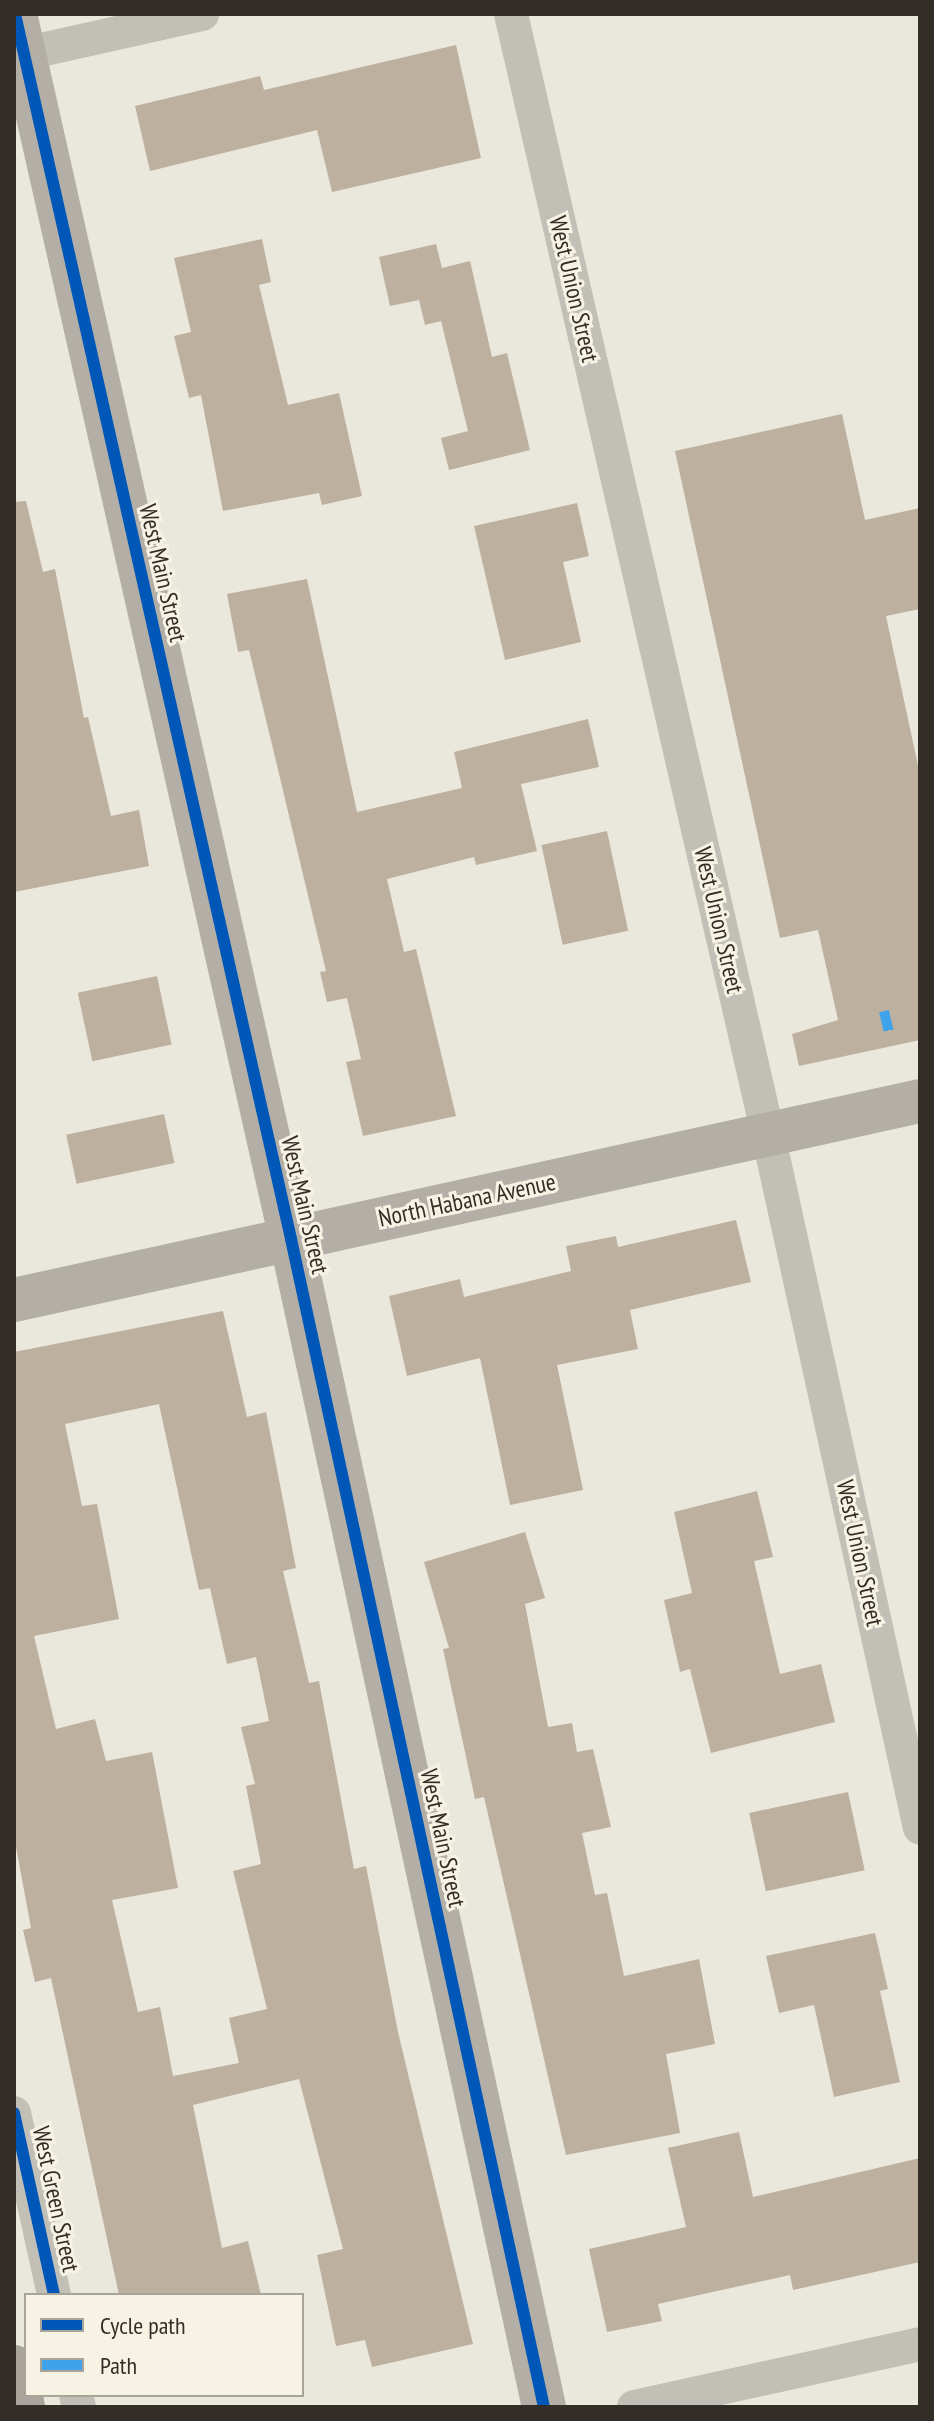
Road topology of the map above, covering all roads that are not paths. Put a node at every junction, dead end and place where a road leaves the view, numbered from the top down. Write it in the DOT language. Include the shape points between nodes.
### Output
graph roads {
  1 [pos="202,14"];
  2 [pos="511,14"];
  3 [pos="18,41"];
  4 [pos="920,1101"];
  5 [pos="768,1134"];
  6 [pos="291,1239"];
  7 [pos="14,1300"];
  8 [pos="920,1828"];
  9 [pos="14,2113"];
  10 [pos="54,2293"];
  11 [pos="920,2344"];
  12 [pos="14,2367"];
  13 [pos="23,2407"];
  14 [pos="544,2407"];
  15 [pos="634,2407"];
  1 -- 3 [label="street"];
  2 -- 5 [label="street, West Union Street"];
  3 -- 6 [label="street, West Main Street"];
  4 -- 5 [label="street, North Habana Avenue"];
  5 -- 6 [label="street, North Habana Avenue"];
  5 -- 8 [label="street, West Union Street"];
  6 -- 7 [label="street, North Habana Avenue"];
  6 -- 14 [label="street, West Main Street"];
  9 -- 10 [label="street, West Green Street"];
  11 -- 15 [label="street"];
  12 -- 13 [label="highway"];
}
